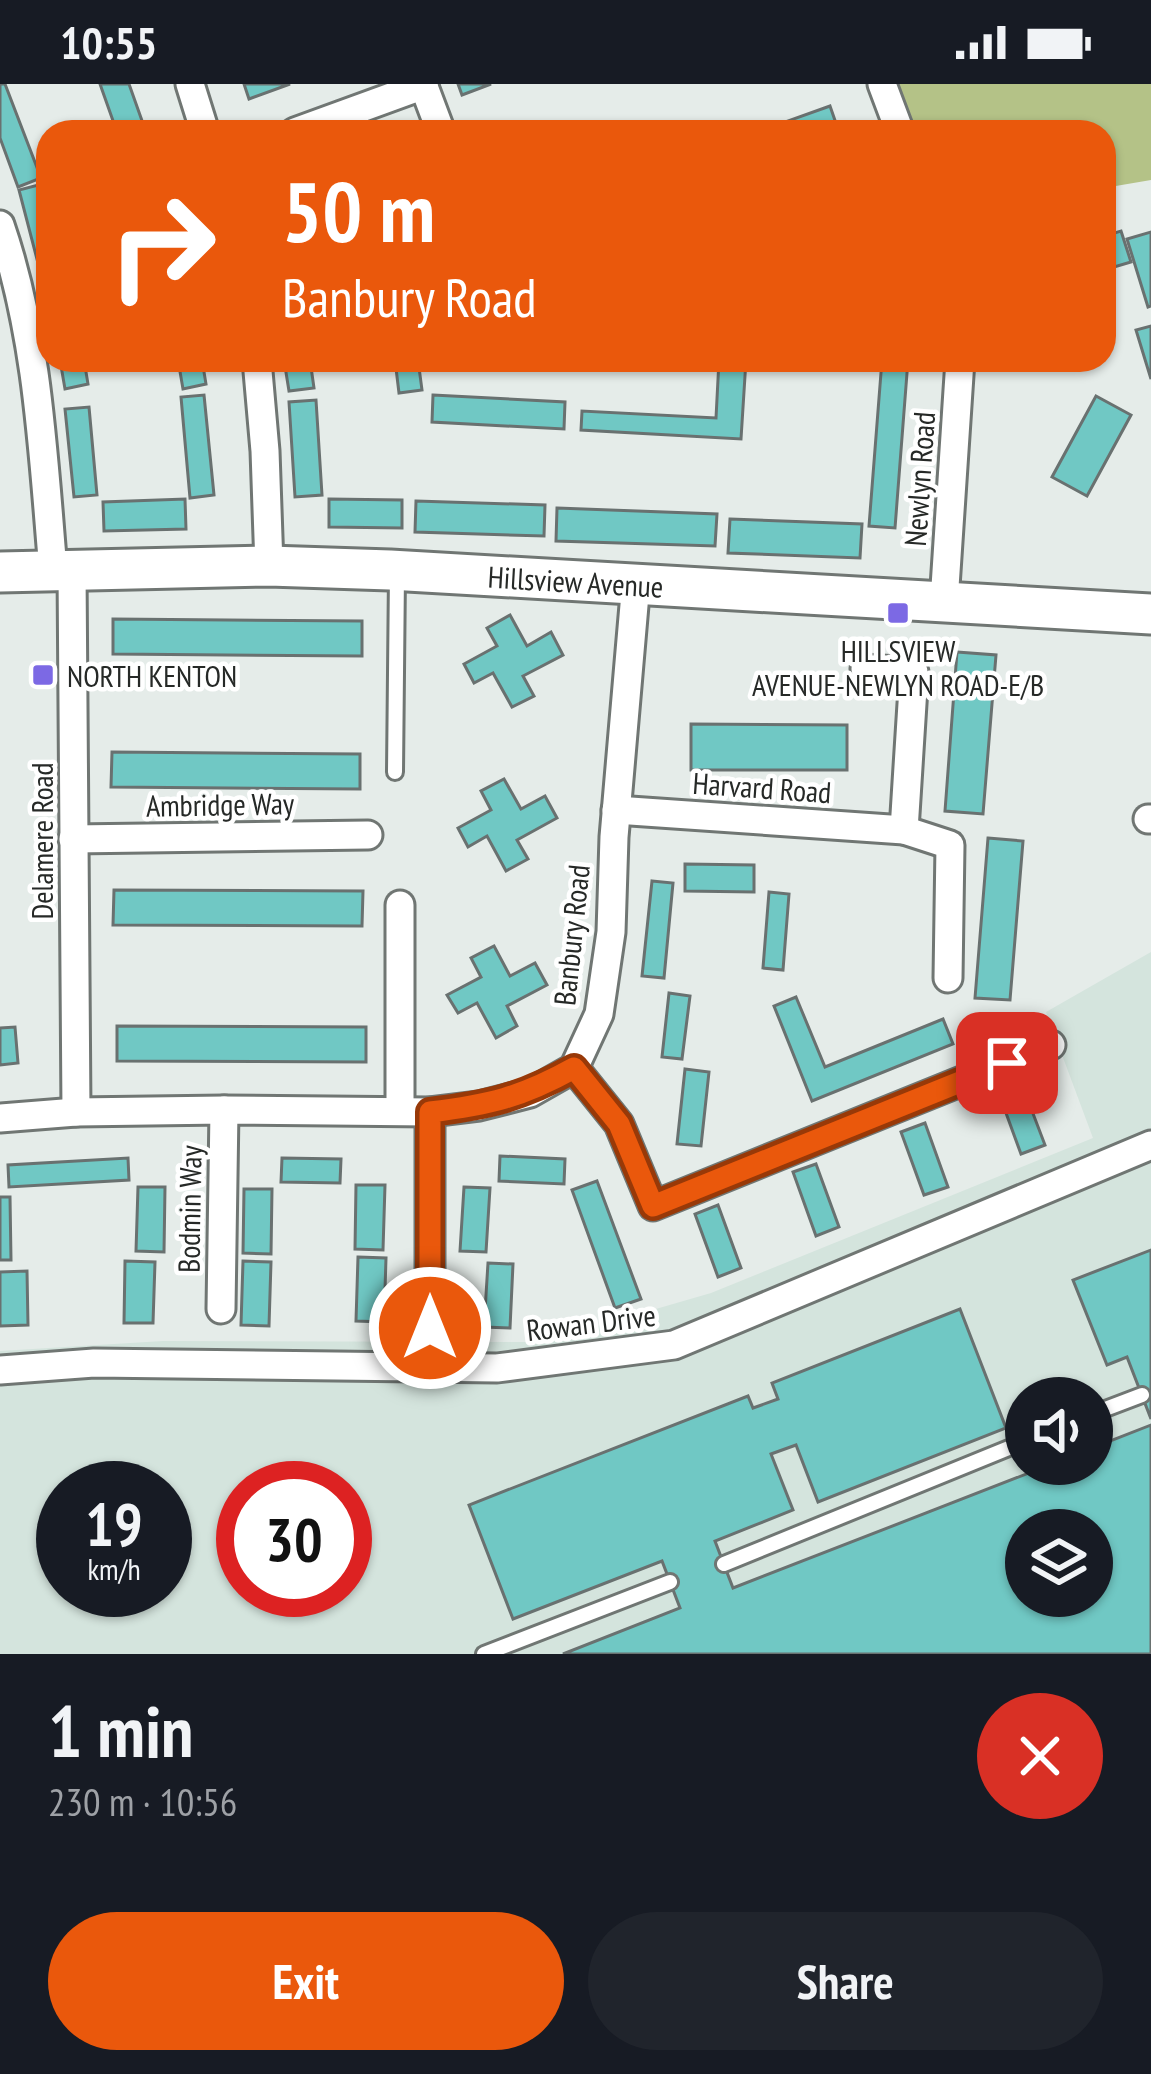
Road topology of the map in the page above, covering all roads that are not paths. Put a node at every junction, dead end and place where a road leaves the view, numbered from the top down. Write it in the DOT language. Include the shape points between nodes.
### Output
graph roads {
  1 [pos="190,84"];
  2 [pos="883,84"];
  3 [pos="423,85"];
  4 [pos="201,120"];
  5 [pos="328,120"];
  6 [pos="436,120"];
  7 [pos="896,120"];
  8 [pos="0,225"];
  9 [pos="258,372"];
  10 [pos="959,372"];
  11 [pos="269,566"];
  12 [pos="63,570"];
  13 [pos="398,570"];
  14 [pos="0,572"];
  15 [pos="636,582"];
  16 [pos="944,602"];
  17 [pos="1151,614"];
  18 [pos="865,669"];
  19 [pos="395,772"];
  20 [pos="616,810"];
  21 [pos="904,830"];
  22 [pos="368,835"];
  23 [pos="73,839"];
  24 [pos="400,905"];
  25 [pos="948,979"];
  26 [pos="1051,1046"];
  27 [pos="574,1068"];
  28 [pos="224,1110"];
  29 [pos="76,1112"];
  30 [pos="400,1112"];
  31 [pos="430,1112"];
  32 [pos="0,1118"];
  33 [pos="1151,1145"];
  34 [pos="221,1309"];
  35 [pos="430,1328"];
  36 [pos="0,1370"];
  37 [pos="1142,1395"];
  38 [pos="1113,1406"];
  39 [pos="1005,1450"];
  40 [pos="724,1564"];
  41 [pos="670,1582"];
  42 [pos="484,1654"];
  1 -- 4 [label="street"];
  2 -- 7 [label="street"];
  3 -- 5 [label="street"];
  3 -- 6 [label="street"];
  8 -- 12 [label="street, Delamere Road" via="26,318"];
  9 -- 11 [label="street"];
  10 -- 16 [label="street, Newlyn Road"];
  11 -- 12 [label="street, Hillsview Avenue"];
  11 -- 13 [label="street, Hillsview Avenue"];
  12 -- 14 [label="street, Hillsview Avenue"];
  12 -- 23 [label="street, Delamere Road"];
  13 -- 15 [label="street, Hillsview Avenue"];
  13 -- 19 [label="lane"];
  15 -- 16 [label="street, Hillsview Avenue"];
  15 -- 20 [label="street, Banbury Road"];
  16 -- 17 [label="street, Hillsview Avenue"];
  18 -- 21 [label="street" via="914,672"];
  20 -- 21 [label="street, Harvard Road"];
  20 -- 27 [label="street, Banbury Road" via="599,1014"];
  21 -- 25 [label="street, Harvard Road" via="950,845"];
  22 -- 23 [label="street, Ambridge Way"];
  23 -- 29 [label="street, Delamere Road"];
  24 -- 30 [label="street"];
  26 -- 27 [label="street" via="653,1206 619,1124"];
  27 -- 31 [label="street" via="530,1093"];
  28 -- 29 [label="street"];
  28 -- 30 [label="street"];
  28 -- 34 [label="street, Bodmin Way"];
  29 -- 32 [label="street"];
  30 -- 31 [label="street"];
  31 -- 35 [label="street"];
  33 -- 36 [label="street, Rowan Drive" via="674,1345 497,1368 94,1363"];
  37 -- 38 [label="lane"];
  39 -- 40 [label="lane"];
  41 -- 42 [label="lane"];
}
